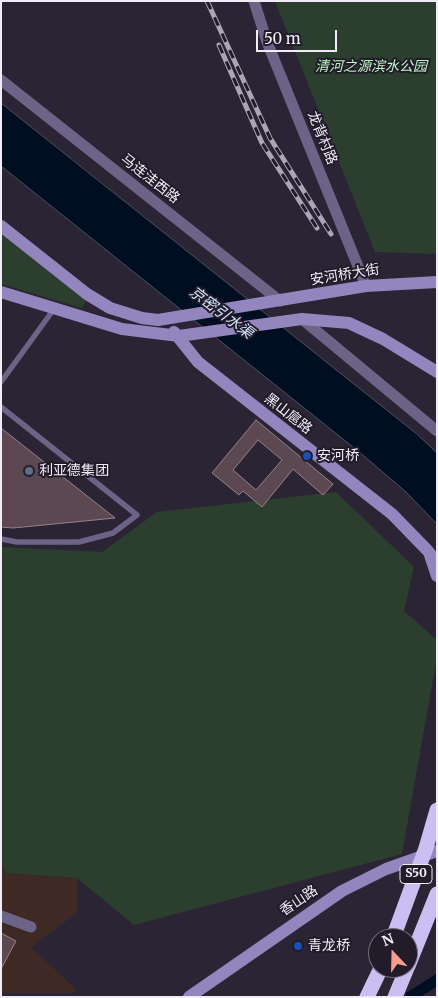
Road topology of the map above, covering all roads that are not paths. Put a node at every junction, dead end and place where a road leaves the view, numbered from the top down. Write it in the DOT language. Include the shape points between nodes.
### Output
graph roads {
  1 [pos="254,1"];
  2 [pos="1,80"];
  3 [pos="1,226"];
  4 [pos="437,282"];
  5 [pos="366,286"];
  6 [pos="1,292"];
  7 [pos="280,301"];
  8 [pos="54,309"];
  9 [pos="302,319"];
  10 [pos="158,320"];
  11 [pos="179,336"];
  12 [pos="437,372"];
  13 [pos="1,382"];
  14 [pos="1,407"];
  15 [pos="437,431"];
  16 [pos="1,539"];
  17 [pos="428,551"];
  18 [pos="437,562"];
  19 [pos="437,576"];
  20 [pos="437,810"];
  21 [pos="437,851"];
  22 [pos="437,894"];
  23 [pos="1,916"];
  24 [pos="31,927"];
  25 [pos="397,928"];
  26 [pos="418,942"];
  27 [pos="377,978"];
  28 [pos="403,978"];
  29 [pos="189,997"];
  30 [pos="368,997"];
  31 [pos="395,997"];
  1 -- 5 [label="street, 龙背村路" via="267,42"];
  2 -- 7 [label="street, 马连洼西路"];
  3 -- 10 [label="main road" via="87,294 110,308 130,316"];
  4 -- 5 [label="main road, 安河桥大街"];
  5 -- 7 [label="main road, 安河桥大街"];
  6 -- 8 [label="main road"];
  7 -- 10 [label="main road, 安河桥大街"];
  8 -- 11 [label="main road" via="122,329"];
  8 -- 13 [label="lane"];
  9 -- 11 [label="main road"];
  9 -- 12 [label="main road" via="349,322"];
  9 -- 15 [label="street"];
  10 -- 11 [label="main road, 黑山扈路"];
  11 -- 17 [label="main road, 黑山扈路" via="198,362 392,514"];
  14 -- 16 [label="lane" via="137,515 113,533 79,542"];
  17 -- 18 [label="main road, 黑山扈路"];
  17 -- 19 [label="main road"];
  20 -- 25 [label="highway, S50, bridge"];
  21 -- 29 [label="main road, 香山路" via="386,869 342,891"];
  22 -- 26 [label="highway, S50"];
  23 -- 24 [label="street"];
  27 -- 30 [label="highway"];
  28 -- 31 [label="highway, S50"];
}
